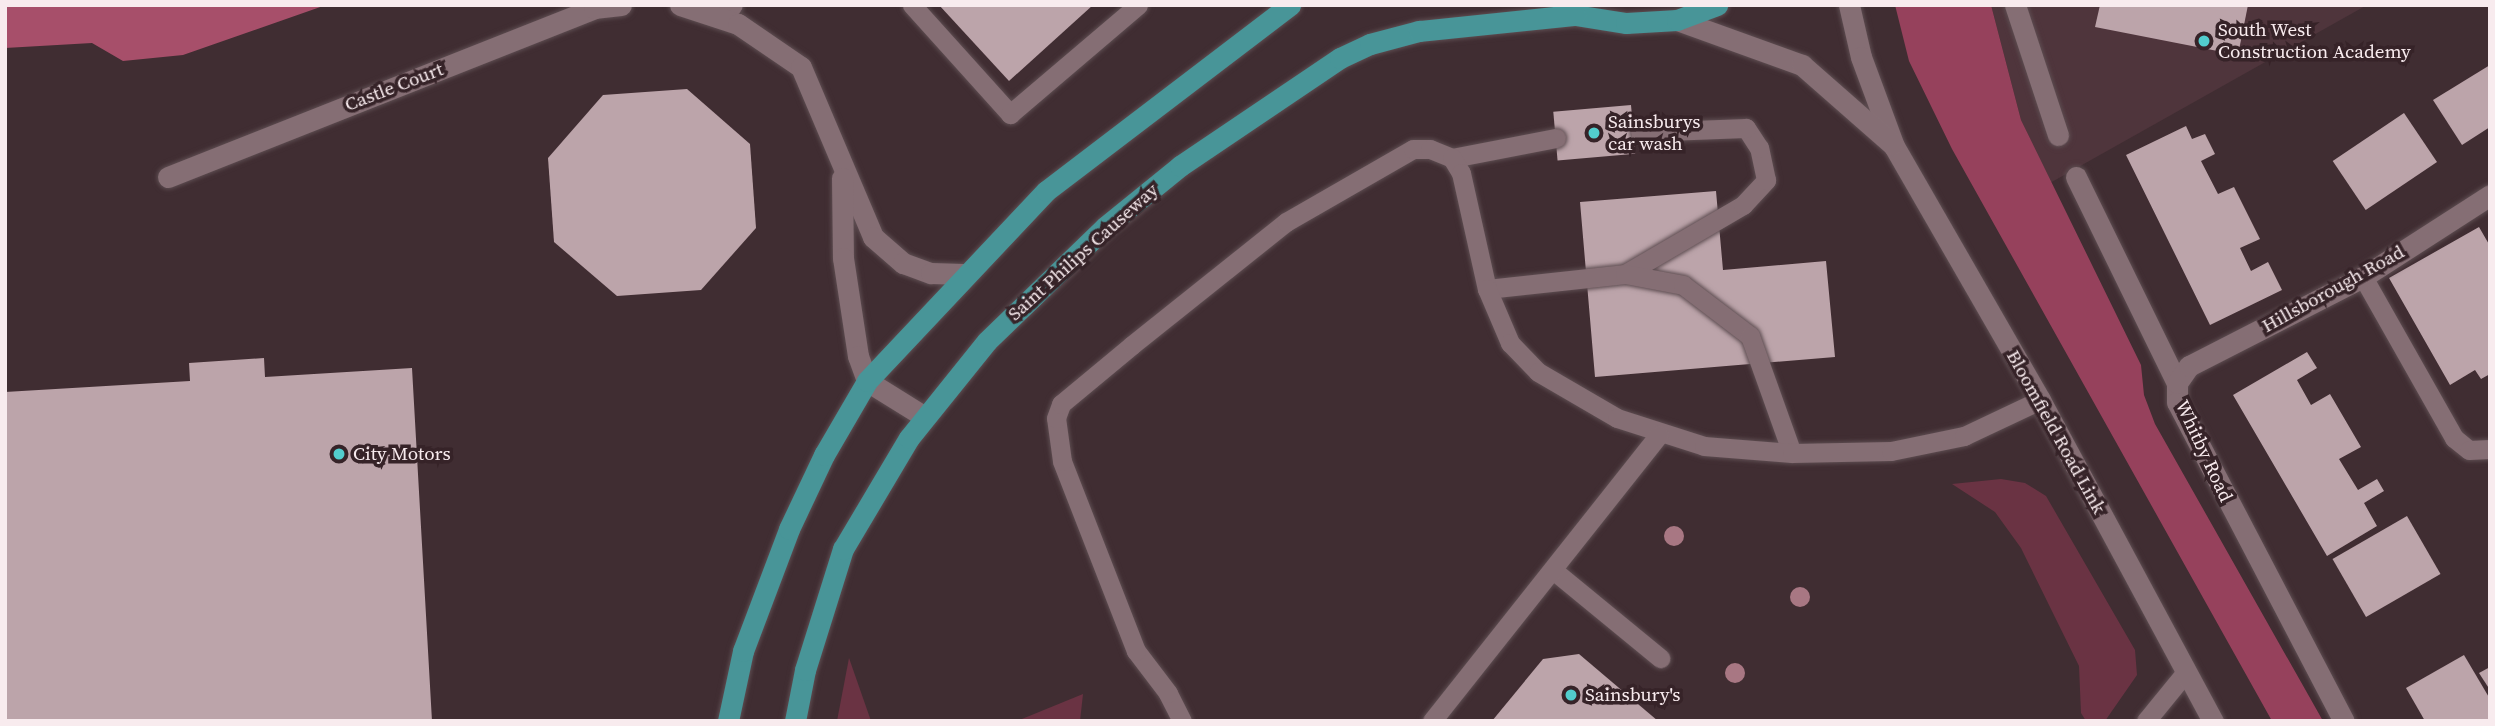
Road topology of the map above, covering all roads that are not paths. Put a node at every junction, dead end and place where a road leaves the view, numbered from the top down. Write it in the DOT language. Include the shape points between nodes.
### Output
graph roads {
  1 [pos="621,5"];
  2 [pos="680,5"];
  3 [pos="912,5"];
  4 [pos="1138,5"];
  5 [pos="1290,5"];
  6 [pos="1717,5"];
  7 [pos="1849,5"];
  8 [pos="2015,5"];
  9 [pos="1566,10"];
  10 [pos="727,12"];
  11 [pos="1275,12"];
  12 [pos="1677,20"];
  13 [pos="1640,132"];
  14 [pos="2058,135"];
  15 [pos="1556,138"];
  16 [pos="1894,146"];
  17 [pos="1452,158"];
  18 [pos="842,169"];
  19 [pos="168,177"];
  20 [pos="2076,177"];
  21 [pos="2490,195"];
  22 [pos="963,274"];
  23 [pos="1625,274"];
  24 [pos="2363,276"];
  25 [pos="1487,289"];
  26 [pos="867,381"];
  27 [pos="2177,383"];
  28 [pos="2040,400"];
  29 [pos="925,417"];
  30 [pos="1659,435"];
  31 [pos="2490,449"];
  32 [pos="1792,453"];
  33 [pos="1553,570"];
  34 [pos="1660,657"];
  35 [pos="2186,672"];
  36 [pos="728,721"];
  37 [pos="795,721"];
  38 [pos="1182,721"];
  39 [pos="1432,721"];
  40 [pos="2146,721"];
  41 [pos="2213,721"];
  42 [pos="2344,721"];
  1 -- 19 [label="street, Castle Court" via="594,8"];
  2 -- 10 [label="street"];
  3 -- 4 [label="lane" via="1010,114"];
  5 -- 11 [label="main road"];
  6 -- 12 [label="main road, Saint Philips Causeway"];
  7 -- 16 [label="street, Bloomfield Road Link" via="1861,57"];
  8 -- 14 [label="street"];
  9 -- 12 [label="main road, Saint Philips Causeway" via="1626,23"];
  9 -- 29 [label="main road, Saint Philips Causeway" via="1419,31 1339,58 1180,166 1105,227 987,341"];
  10 -- 18 [label="street" via="801,67"];
  11 -- 22 [label="main road" via="1046,191"];
  12 -- 16 [label="street, Bloomfield Road Link" via="1802,65"];
  13 -- 23 [label="lane" via="1746,128 1759,148 1766,180 1744,205"];
  15 -- 17 [label="lane"];
  16 -- 28 [label="street, Bloomfield Road Link"];
  17 -- 25 [label="lane" via="1461,173"];
  17 -- 38 [label="lane" via="1430,149 1413,149 1286,222 1061,404 1055,435 1062,461 1136,651 1168,693"];
  18 -- 22 [label="street" via="873,237 902,263 931,273"];
  18 -- 26 [label="street" via="843,258 858,356"];
  20 -- 27 [label="street, Whitby Road"];
  21 -- 24 [label="street, Hillsborough Road"];
  22 -- 26 [label="main road"];
  23 -- 25 [label="lane"];
  23 -- 32 [label="lane" via="1683,285 1750,336"];
  24 -- 27 [label="street, Hillsborough Road" via="2189,366"];
  24 -- 31 [label="lane" via="2454,438 2469,450"];
  25 -- 30 [label="lane" via="1510,343 1538,372 1584,402"];
  26 -- 29 [label="street"];
  26 -- 36 [label="main road" via="824,455 789,529 743,651"];
  27 -- 42 [label="street, Whitby Road" via="2177,402"];
  28 -- 32 [label="lane" via="1964,436 1891,451"];
  28 -- 35 [label="street, Bloomfield Road Link"];
  29 -- 37 [label="main road, Saint Philips Causeway" via="843,549 805,670"];
  30 -- 32 [label="lane" via="1704,446"];
  30 -- 33 [label="lane"];
  33 -- 34 [label="lane"];
  33 -- 39 [label="lane"];
  35 -- 40 [label="lane"];
  35 -- 41 [label="street, Bloomfield Road Link"];
}
